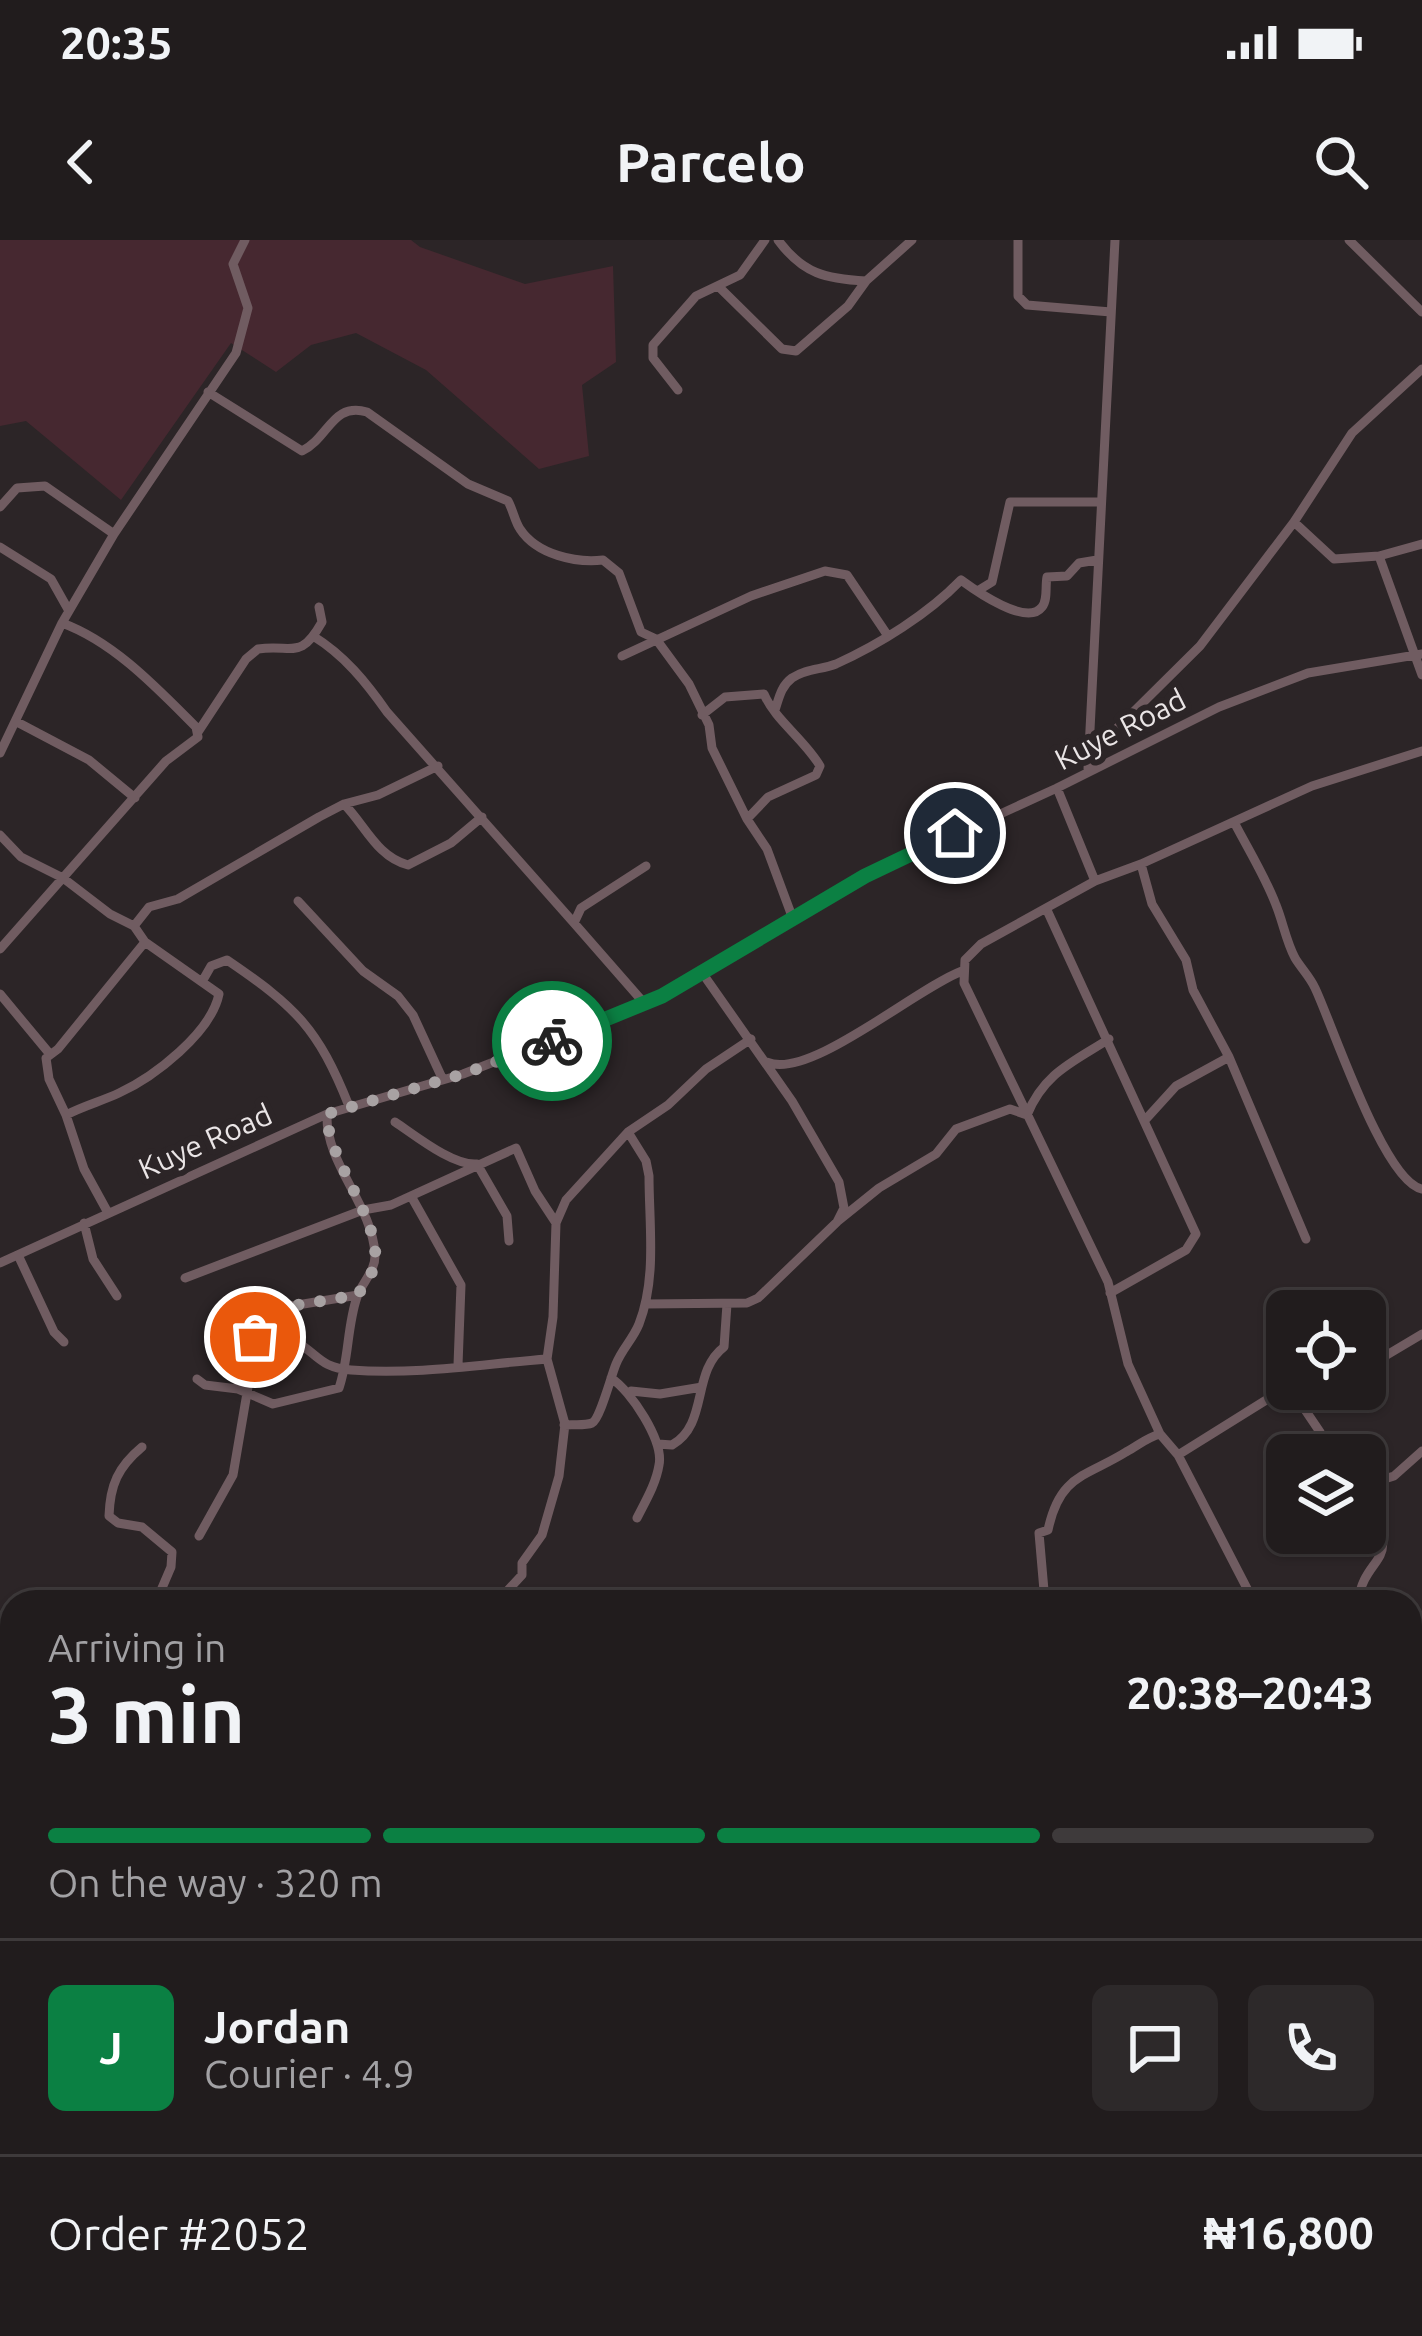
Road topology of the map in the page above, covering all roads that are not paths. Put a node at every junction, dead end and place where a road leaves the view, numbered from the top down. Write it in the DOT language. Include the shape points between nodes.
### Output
graph roads {
  1 [pos="245,240"];
  2 [pos="765,240"];
  3 [pos="778,240"];
  4 [pos="912,240"];
  5 [pos="1018,240"];
  6 [pos="1114,240"];
  7 [pos="1349,240"];
  8 [pos="866,281"];
  9 [pos="718,286"];
  10 [pos="1111,312"];
  11 [pos="1422,312"];
  12 [pos="1422,369"];
  13 [pos="679,390"];
  14 [pos="208,392"];
  15 [pos="1100,502"];
  16 [pos="0,507"];
  17 [pos="1294,522"];
  18 [pos="114,534"];
  19 [pos="1422,544"];
  20 [pos="0,547"];
  21 [pos="1379,556"];
  22 [pos="1097,560"];
  23 [pos="979,590"];
  24 [pos="319,607"];
  25 [pos="69,611"];
  26 [pos="62,623"];
  27 [pos="314,636"];
  28 [pos="888,636"];
  29 [pos="656,640"];
  30 [pos="1419,654"];
  31 [pos="622,656"];
  32 [pos="1422,675"];
  33 [pos="775,710"];
  34 [pos="702,715"];
  35 [pos="16,722"];
  36 [pos="198,732"];
  37 [pos="1422,752"];
  38 [pos="0,753"];
  39 [pos="1089,756"];
  40 [pos="439,766"];
  41 [pos="1088,769"];
  42 [pos="1058,788"];
  43 [pos="135,798"];
  44 [pos="344,804"];
  45 [pos="482,818"];
  46 [pos="748,819"];
  47 [pos="1234,822"];
  48 [pos="0,835"];
  49 [pos="1141,864"];
  50 [pos="646,866"];
  51 [pos="63,878"];
  52 [pos="1094,881"];
  53 [pos="298,901"];
  54 [pos="1046,908"];
  55 [pos="794,919"];
  56 [pos="574,923"];
  57 [pos="134,926"];
  58 [pos="145,942"];
  59 [pos="0,949"];
  60 [pos="962,971"];
  61 [pos="704,974"];
  62 [pos="203,980"];
  63 [pos="0,994"];
  64 [pos="644,1003"];
  65 [pos="751,1039"];
  66 [pos="1109,1039"];
  67 [pos="49,1053"];
  68 [pos="1229,1058"];
  69 [pos="763,1059"];
  70 [pos="443,1080"];
  71 [pos="349,1106"];
  72 [pos="327,1114"];
  73 [pos="66,1115"];
  74 [pos="1027,1115"];
  75 [pos="1146,1119"];
  76 [pos="395,1122"];
  77 [pos="628,1132"];
  78 [pos="477,1164"];
  79 [pos="1422,1189"];
  80 [pos="411,1196"];
  81 [pos="363,1210"];
  82 [pos="106,1211"];
  83 [pos="837,1222"];
  84 [pos="84,1223"];
  85 [pos="556,1223"];
  86 [pos="1306,1239"];
  87 [pos="509,1241"];
  88 [pos="18,1255"];
  89 [pos="0,1263"];
  90 [pos="185,1278"];
  91 [pos="1110,1293"];
  92 [pos="358,1295"];
  93 [pos="117,1297"];
  94 [pos="645,1304"];
  95 [pos="727,1304"];
  96 [pos="1422,1334"];
  97 [pos="255,1337"];
  98 [pos="64,1342"];
  99 [pos="212,1343"];
  100 [pos="1386,1355"];
  101 [pos="547,1359"];
  102 [pos="458,1365"];
  103 [pos="345,1370"];
  104 [pos="611,1378"];
  105 [pos="197,1379"];
  106 [pos="701,1387"];
  107 [pos="245,1391"];
  108 [pos="631,1391"];
  109 [pos="1266,1402"];
  110 [pos="564,1425"];
  111 [pos="1160,1435"];
  112 [pos="658,1444"];
  113 [pos="142,1448"];
  114 [pos="1422,1451"];
  115 [pos="1178,1456"];
  116 [pos="1386,1480"];
  117 [pos="637,1518"];
  118 [pos="199,1536"];
  119 [pos="1382,1554"];
  120 [pos="161,1590"];
  121 [pos="508,1590"];
  122 [pos="1044,1590"];
  123 [pos="1248,1590"];
  124 [pos="1359,1590"];
  1 -- 14 [label="street" via="233,264 248,308 244,332"];
  2 -- 9 [label="street" via="740,275"];
  3 -- 8 [label="street" via="808,272"];
  4 -- 8 [label="street"];
  5 -- 10 [label="street" via="1018,296 1027,305"];
  6 -- 10 [label="street"];
  7 -- 11 [label="street"];
  8 -- 9 [label="street" via="790,352"];
  9 -- 13 [label="street" via="685,304 651,350"];
  10 -- 15 [label="street"];
  12 -- 17 [label="street" via="1352,433"];
  14 -- 18 [label="street"];
  14 -- 29 [label="street" via="302,452 340,412 355,408 378,418 468,484 508,501 518,526 542,546 576,563 603,560 619,573 641,632"];
  15 -- 22 [label="street"];
  15 -- 23 [label="street" via="1010,502 992,582"];
  16 -- 18 [label="street" via="17,488 45,486"];
  17 -- 21 [label="street" via="1334,560"];
  17 -- 39 [label="street" via="1200,646"];
  18 -- 25 [label="street"];
  19 -- 21 [label="street"];
  20 -- 25 [label="street" via="51,579"];
  21 -- 30 [label="street"];
  22 -- 23 [label="street" via="1047,578 1046,601 1028,614"];
  22 -- 39 [label="street"];
  23 -- 28 [label="street" via="961,580"];
  24 -- 27 [label="street"];
  25 -- 26 [label="street"];
  26 -- 35 [label="street"];
  26 -- 36 [label="street" via="92,635"];
  27 -- 36 [label="street" via="300,649 258,650 247,659"];
  27 -- 40 [label="street"];
  28 -- 29 [label="street" via="847,575 825,571"];
  28 -- 33 [label="street" via="796,675"];
  29 -- 31 [label="street"];
  29 -- 34 [label="street"];
  30 -- 32 [label="street"];
  30 -- 41 [label="street, Kuye Road" via="1263,688"];
  33 -- 34 [label="street" via="764,694 744,694"];
  33 -- 46 [label="street" via="820,770 768,796"];
  34 -- 46 [label="street"];
  35 -- 38 [label="street"];
  35 -- 43 [label="street" via="89,760"];
  36 -- 43 [label="street"];
  37 -- 47 [label="street" via="1312,786"];
  39 -- 41 [label="street"];
  40 -- 44 [label="street"];
  40 -- 45 [label="street"];
  41 -- 42 [label="street, Kuye Road"];
  42 -- 52 [label="street"];
  42 -- 55 [label="street, Kuye Road" via="865,876"];
  43 -- 51 [label="street"];
  44 -- 45 [label="street" via="394,862 408,866"];
  44 -- 57 [label="street" via="149,907"];
  45 -- 56 [label="street"];
  46 -- 55 [label="street"];
  47 -- 49 [label="street"];
  47 -- 79 [label="street" via="1352,1084 1396,1169"];
  48 -- 51 [label="street" via="20,857"];
  49 -- 52 [label="street"];
  49 -- 68 [label="street" via="1152,904"];
  50 -- 56 [label="street" via="581,908"];
  51 -- 57 [label="street"];
  51 -- 59 [label="street"];
  52 -- 54 [label="street"];
  53 -- 70 [label="street" via="363,971 398,995"];
  54 -- 60 [label="street" via="972,950"];
  54 -- 66 [label="street"];
  55 -- 61 [label="street, Kuye Road"];
  56 -- 64 [label="street"];
  57 -- 58 [label="street"];
  58 -- 62 [label="street"];
  58 -- 67 [label="street"];
  60 -- 69 [label="street" via="837,1048 789,1066"];
  60 -- 74 [label="street"];
  61 -- 64 [label="street, Kuye Road"];
  61 -- 65 [label="street"];
  62 -- 71 [label="street" via="226,960 276,996 319,1040"];
  62 -- 73 [label="street" via="219,999 179,1052 129,1088"];
  63 -- 67 [label="street"];
  64 -- 70 [label="street, Kuye Road"];
  65 -- 69 [label="street"];
  65 -- 77 [label="street"];
  66 -- 74 [label="street" via="1040,1086"];
  66 -- 75 [label="street"];
  67 -- 73 [label="street" via="46,1070"];
  68 -- 75 [label="street" via="1168,1091"];
  68 -- 86 [label="street"];
  69 -- 83 [label="street" via="839,1181 844,1208"];
  70 -- 71 [label="street, Kuye Road"];
  71 -- 72 [label="street, Kuye Road"];
  72 -- 81 [label="street" via="331,1142"];
  72 -- 82 [label="street, Kuye Road"];
  73 -- 82 [label="street"];
  74 -- 83 [label="street" via="1010,1109 956,1129 936,1154"];
  74 -- 91 [label="street"];
  75 -- 91 [label="street" via="1196,1234 1186,1250"];
  76 -- 78 [label="street" via="453,1161"];
  77 -- 85 [label="street" via="566,1200"];
  77 -- 94 [label="street" via="649,1176"];
  78 -- 80 [label="street"];
  78 -- 85 [label="street" via="516,1148"];
  78 -- 87 [label="street" via="507,1216"];
  80 -- 81 [label="street"];
  80 -- 102 [label="street" via="461,1285"];
  81 -- 90 [label="street"];
  81 -- 92 [label="street" via="375,1255"];
  82 -- 84 [label="street, Kuye Road"];
  83 -- 95 [label="street" via="758,1298"];
  84 -- 88 [label="street, Kuye Road"];
  84 -- 93 [label="street" via="93,1258"];
  85 -- 101 [label="street"];
  88 -- 89 [label="street, Kuye Road"];
  88 -- 98 [label="street"];
  91 -- 111 [label="street" via="1128,1364"];
  92 -- 97 [label="street" via="261,1311"];
  92 -- 103 [label="street"];
  94 -- 95 [label="street"];
  94 -- 104 [label="street"];
  95 -- 106 [label="street" via="724,1347 710,1358"];
  96 -- 100 [label="street"];
  97 -- 99 [label="street"];
  97 -- 103 [label="street" via="294,1340 320,1363"];
  97 -- 107 [label="street"];
  101 -- 102 [label="street"];
  101 -- 110 [label="street"];
  102 -- 103 [label="street"];
  103 -- 107 [label="street" via="339,1388 273,1404"];
  104 -- 108 [label="street"];
  104 -- 110 [label="street" via="594,1423"];
  105 -- 107 [label="street"];
  106 -- 108 [label="street"];
  106 -- 112 [label="street" via="692,1428 672,1445"];
  107 -- 118 [label="street" via="232,1474"];
  108 -- 112 [label="street"];
  109 -- 115 [label="street"];
  110 -- 121 [label="street" via="542,1535"];
  111 -- 115 [label="street"];
  111 -- 122 [label="street" via="1069,1485 1048,1530 1039,1533"];
  112 -- 117 [label="street" via="659,1468"];
  113 -- 120 [label="street" via="115,1477 109,1516 142,1527 172,1552"];
  114 -- 116 [label="street"];
  115 -- 123 [label="street"];
  119 -- 124 [label="street"];
}
